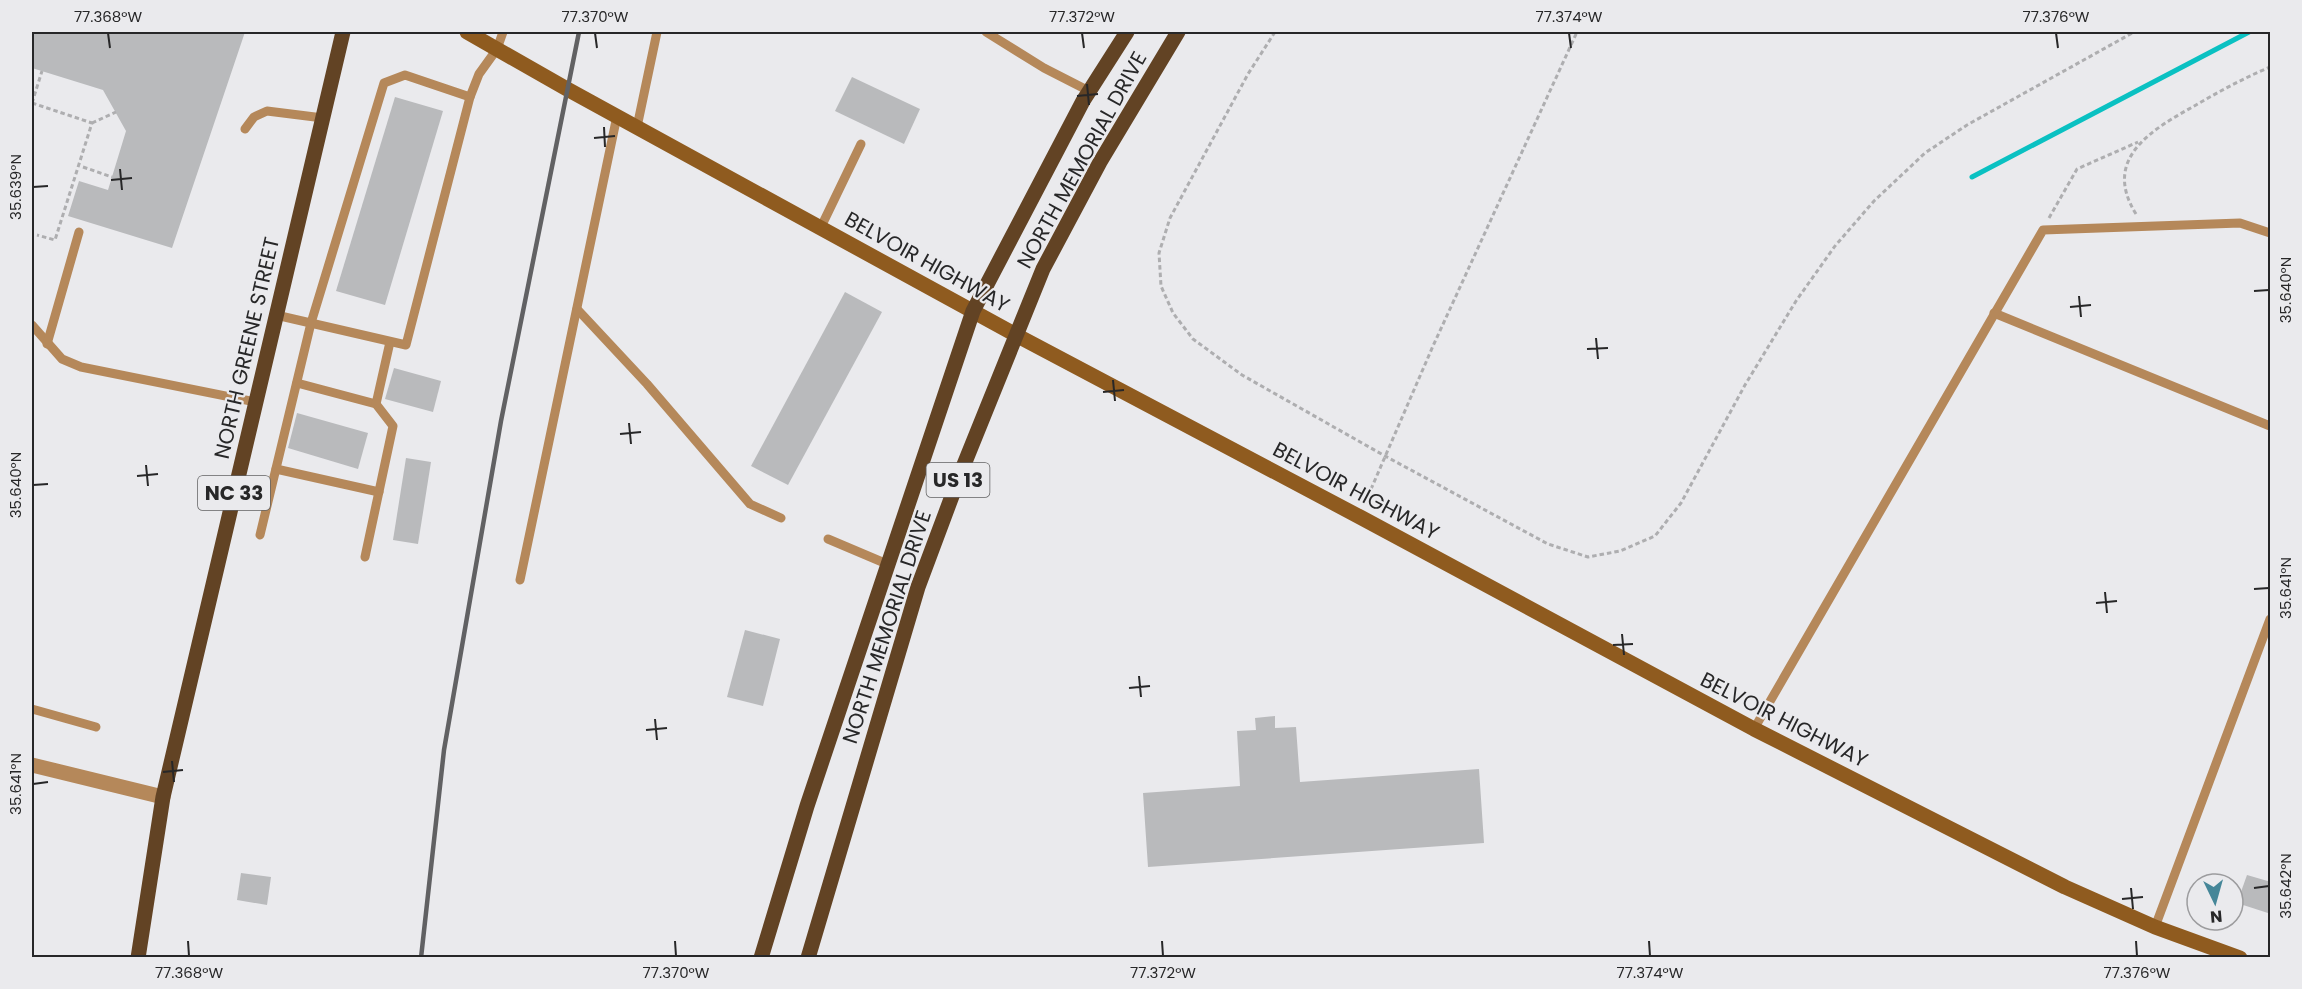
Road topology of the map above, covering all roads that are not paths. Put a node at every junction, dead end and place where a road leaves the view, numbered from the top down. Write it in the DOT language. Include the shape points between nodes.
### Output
graph roads {
  1 [pos="343,32"];
  2 [pos="467,32"];
  3 [pos="503,32"];
  4 [pos="657,32"];
  5 [pos="986,32"];
  6 [pos="1127,32"];
  7 [pos="1178,32"];
  8 [pos="497,49"];
  9 [pos="1089,91"];
  10 [pos="470,97"];
  11 [pos="617,117"];
  12 [pos="322,118"];
  13 [pos="637,127"];
  14 [pos="245,129"];
  15 [pos="861,144"];
  16 [pos="821,227"];
  17 [pos="79,232"];
  18 [pos="2271,233"];
  19 [pos="577,309"];
  20 [pos="973,311"];
  21 [pos="1994,313"];
  22 [pos="276,315"];
  23 [pos="311,323"];
  24 [pos="32,326"];
  25 [pos="1016,335"];
  26 [pos="390,342"];
  27 [pos="47,344"];
  28 [pos="297,383"];
  29 [pos="256,402"];
  30 [pos="376,404"];
  31 [pos="2271,426"];
  32 [pos="276,469"];
  33 [pos="379,492"];
  34 [pos="781,518"];
  35 [pos="260,535"];
  36 [pos="828,539"];
  37 [pos="365,557"];
  38 [pos="887,564"];
  39 [pos="520,580"];
  40 [pos="2271,619"];
  41 [pos="32,710"];
  42 [pos="96,727"];
  43 [pos="1754,729"];
  44 [pos="32,765"];
  45 [pos="163,797"];
  46 [pos="2155,927"];
  47 [pos="138,957"];
  48 [pos="761,957"];
  49 [pos="808,957"];
  50 [pos="2240,957"];
  1 -- 12 [label="main road, NORTH GREENE STREET / NC 33"];
  2 -- 8 [label="street, BELVOIR HIGHWAY"];
  3 -- 8 [label="lane"];
  4 -- 13 [label="lane"];
  5 -- 9 [label="lane"];
  6 -- 9 [label="main road, NORTH MEMORIAL DRIVE / US 13"];
  7 -- 25 [label="main road, NORTH MEMORIAL DRIVE / US 13" via="1084,191 1043,269"];
  8 -- 10 [label="lane" via="479,74"];
  8 -- 11 [label="street, BELVOIR HIGHWAY"];
  9 -- 20 [label="main road, NORTH MEMORIAL DRIVE / US 13"];
  10 -- 23 [label="lane" via="405,75 384,83"];
  10 -- 26 [label="lane" via="406,345"];
  11 -- 13 [label="street, BELVOIR HIGHWAY"];
  11 -- 19 [label="lane"];
  12 -- 14 [label="lane" via="267,111 254,117"];
  12 -- 22 [label="main road, NORTH GREENE STREET / NC 33"];
  13 -- 16 [label="street, BELVOIR HIGHWAY"];
  15 -- 16 [label="lane"];
  16 -- 20 [label="street, BELVOIR HIGHWAY"];
  17 -- 27 [label="lane"];
  18 -- 21 [label="lane" via="2240,223 2043,230"];
  19 -- 34 [label="lane" via="750,504"];
  19 -- 39 [label="lane"];
  20 -- 25 [label="street, BELVOIR HIGHWAY"];
  20 -- 38 [label="main road, NORTH MEMORIAL DRIVE / US 13"];
  21 -- 31 [label="lane"];
  21 -- 43 [label="lane"];
  22 -- 23 [label="lane"];
  22 -- 29 [label="main road, NORTH GREENE STREET / NC 33"];
  23 -- 26 [label="lane"];
  23 -- 28 [label="lane"];
  24 -- 27 [label="lane"];
  25 -- 43 [label="street, BELVOIR HIGHWAY"];
  25 -- 49 [label="main road, NORTH MEMORIAL DRIVE / US 13" via="918,587"];
  26 -- 30 [label="lane"];
  27 -- 29 [label="lane" via="62,359 81,368"];
  28 -- 30 [label="lane"];
  28 -- 32 [label="lane"];
  29 -- 45 [label="main road, NORTH GREENE STREET / NC 33"];
  30 -- 33 [label="lane" via="393,426"];
  32 -- 33 [label="lane"];
  32 -- 35 [label="lane"];
  33 -- 37 [label="lane"];
  36 -- 38 [label="lane"];
  38 -- 48 [label="main road, NORTH MEMORIAL DRIVE / US 13"];
  40 -- 46 [label="lane"];
  41 -- 42 [label="lane"];
  43 -- 46 [label="street, BELVOIR HIGHWAY" via="2066,887"];
  44 -- 45 [label="street"];
  45 -- 47 [label="main road, NORTH GREENE STREET / NC 33"];
  46 -- 50 [label="street, BELVOIR HIGHWAY"];
}
